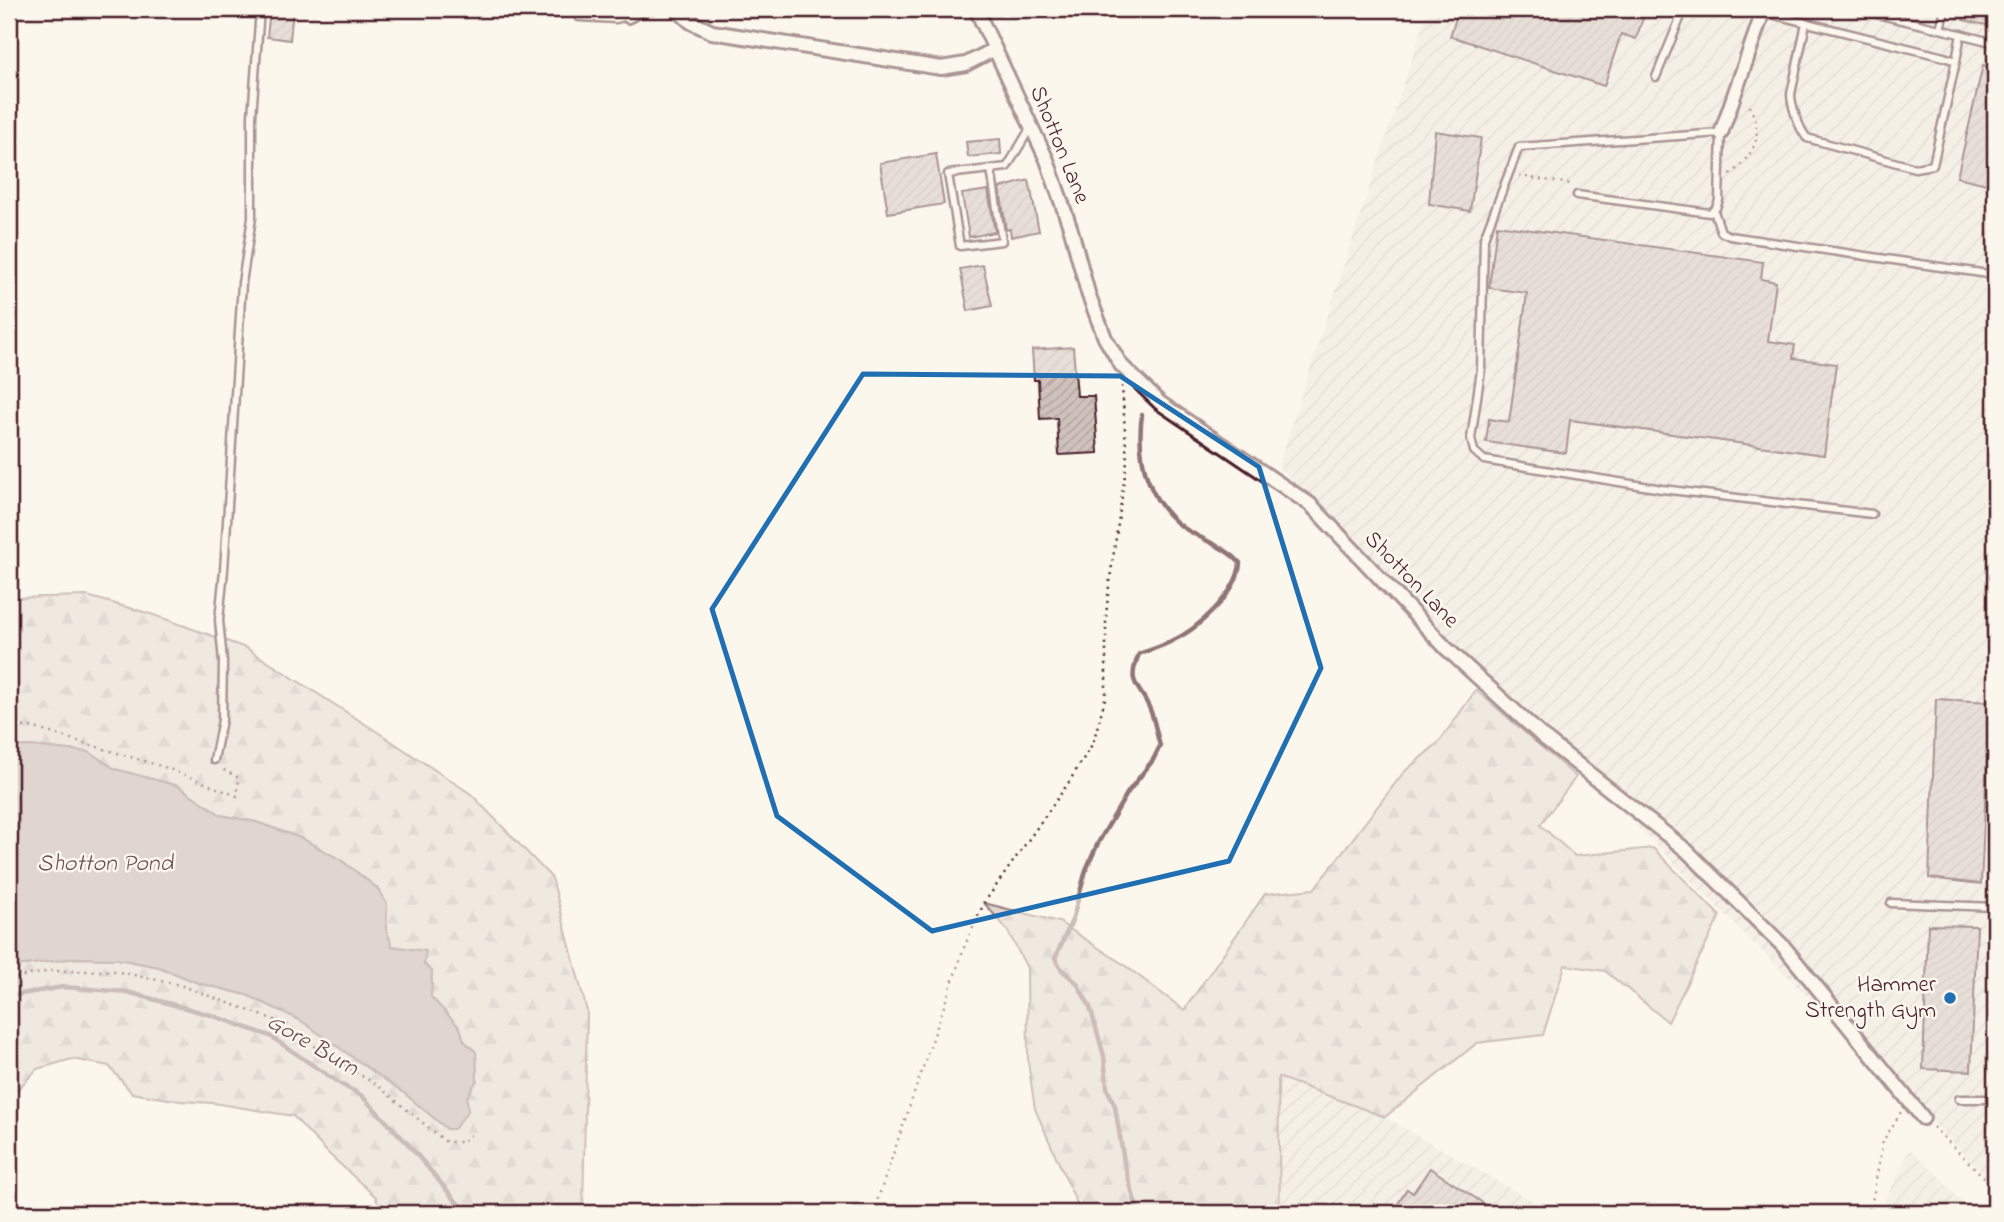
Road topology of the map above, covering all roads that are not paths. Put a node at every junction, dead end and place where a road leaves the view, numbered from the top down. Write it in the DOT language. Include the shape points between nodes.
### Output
graph roads {
  1 [pos="260,9"];
  2 [pos="640,9"];
  3 [pos="676,9"];
  4 [pos="976,9"];
  5 [pos="1684,9"];
  6 [pos="1854,9"];
  7 [pos="1945,9"];
  8 [pos="1763,11"];
  9 [pos="628,16"];
  10 [pos="579,17"];
  11 [pos="1806,23"];
  12 [pos="1940,29"];
  13 [pos="1961,34"];
  14 [pos="1995,43"];
  15 [pos="995,49"];
  16 [pos="1956,61"];
  17 [pos="1656,77"];
  18 [pos="1032,126"];
  19 [pos="1721,133"];
  20 [pos="990,169"];
  21 [pos="1577,195"];
  22 [pos="1714,211"];
  23 [pos="1995,275"];
  24 [pos="1872,514"];
  25 [pos="214,760"];
  26 [pos="1891,904"];
  27 [pos="1995,907"];
  28 [pos="1959,1099"];
  29 [pos="1995,1099"];
  30 [pos="1923,1118"];
  1 -- 25 [label="lane" via="252,116 252,218 242,283 219,620 222,720"];
  2 -- 9 [label="street"];
  3 -- 15 [label="street" via="712,32 942,68 966,64"];
  4 -- 15 [label="street, Shotton Lane"];
  5 -- 17 [label="lane"];
  6 -- 12 [label="lane"];
  7 -- 12 [label="lane"];
  8 -- 11 [label="lane"];
  8 -- 19 [label="street"];
  9 -- 10 [label="lane"];
  11 -- 16 [label="lane"];
  11 -- 16 [label="lane" via="1791,94 1800,130 1807,138 1914,168 1933,165"];
  12 -- 13 [label="lane"];
  13 -- 14 [label="lane"];
  13 -- 16 [label="lane"];
  15 -- 18 [label="street, Shotton Lane"];
  18 -- 20 [label="lane" via="1007,167"];
  18 -- 30 [label="street, Shotton Lane" via="1067,219 1088,293 1121,365 1160,403 1311,505 1446,648 1543,737 1686,850 1784,947"];
  19 -- 22 [label="lane" via="1719,200"];
  19 -- 24 [label="lane" via="1519,147 1484,238 1481,370 1471,439 1474,451 1484,460 1662,489"];
  20 -- 20 [label="lane" via="1002,241 960,246 948,174"];
  21 -- 22 [label="lane" via="1705,214"];
  22 -- 23 [label="lane" via="1724,235"];
  26 -- 27 [label="lane"];
  28 -- 29 [label="lane"];
}
